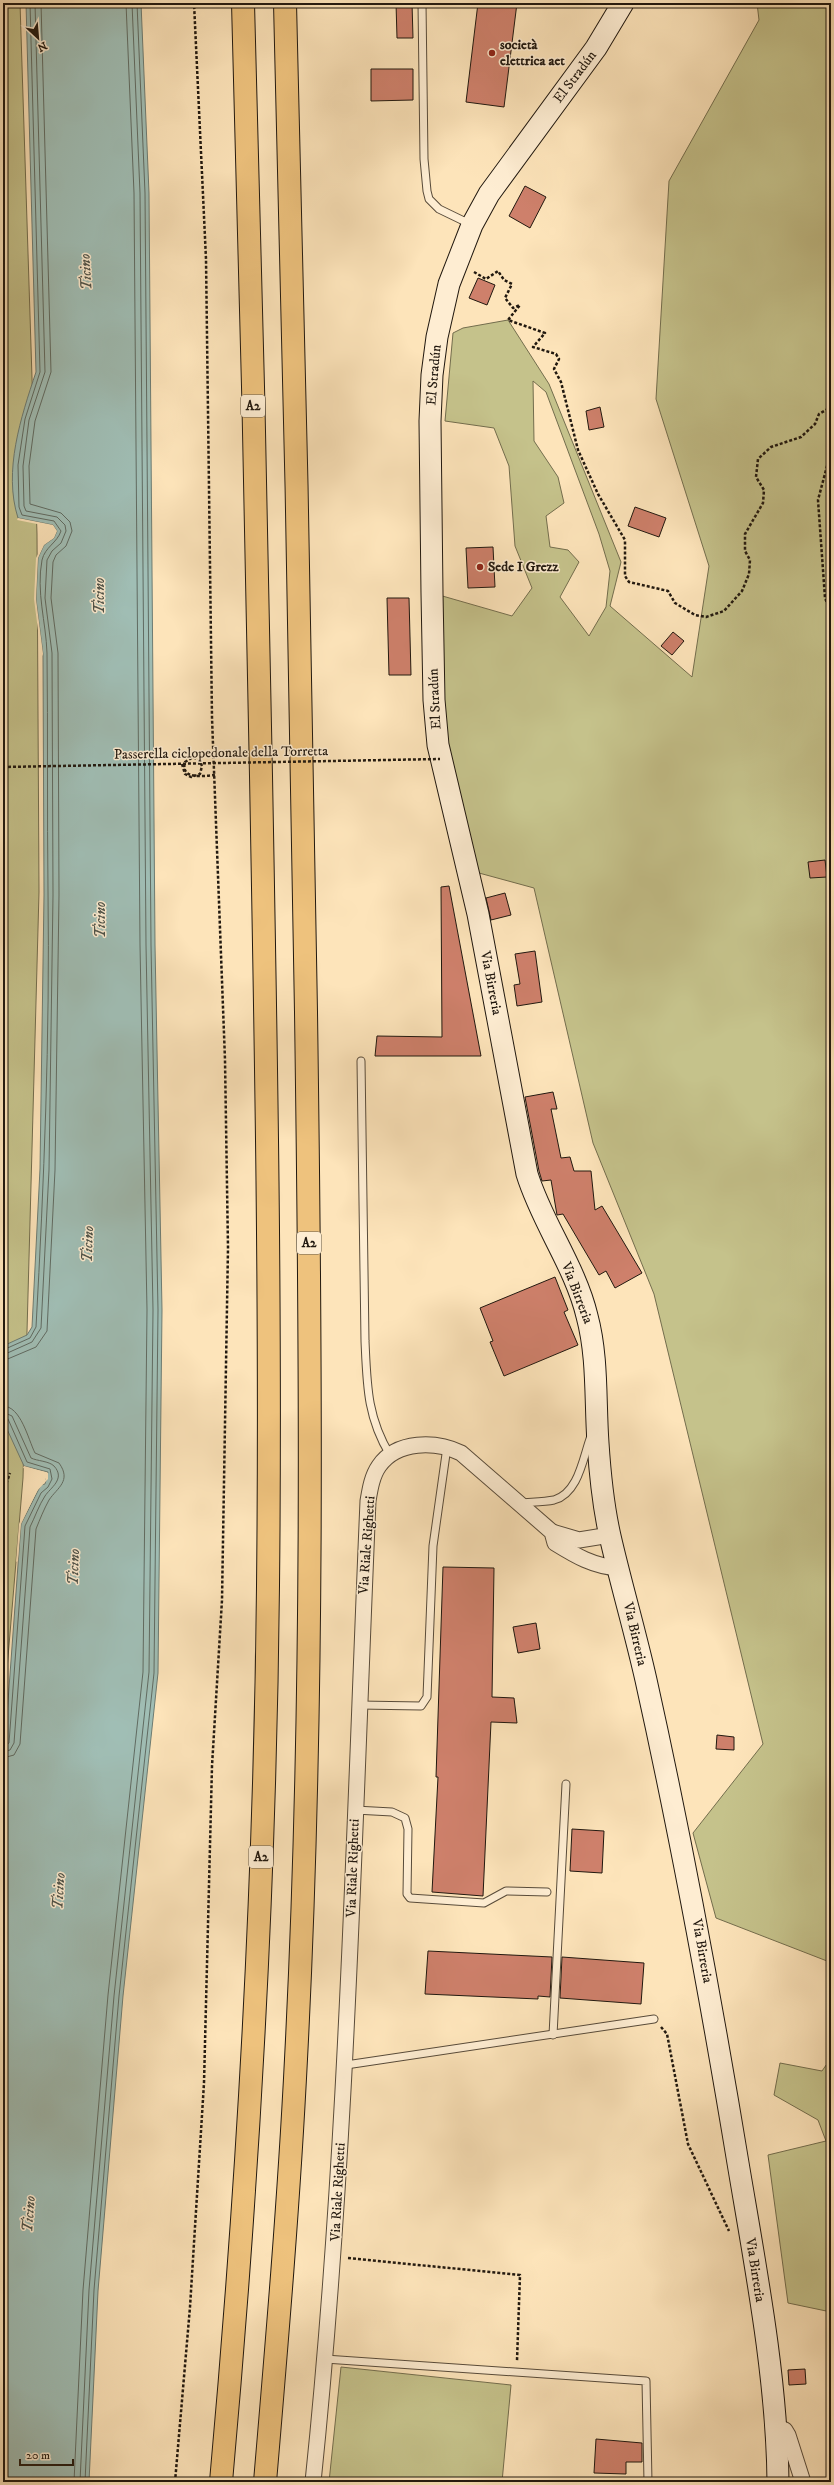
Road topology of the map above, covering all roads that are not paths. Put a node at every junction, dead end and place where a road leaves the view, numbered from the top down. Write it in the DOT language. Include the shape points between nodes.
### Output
graph roads {
  1 [pos="243,3"];
  2 [pos="285,3"];
  3 [pos="422,3"];
  4 [pos="623,3"];
  5 [pos="472,225"];
  6 [pos="449,798"];
  7 [pos="361,1061"];
  8 [pos="597,1417"];
  9 [pos="447,1447"];
  10 [pos="390,1455"];
  11 [pos="520,1502"];
  12 [pos="552,1532"];
  13 [pos="610,1535"];
  14 [pos="618,1568"];
  15 [pos="359,1705"];
  16 [pos="566,1784"];
  17 [pos="355,1810"];
  18 [pos="547,1892"];
  19 [pos="654,2019"];
  20 [pos="553,2034"];
  21 [pos="346,2064"];
  22 [pos="326,2360"];
  23 [pos="776,2426"];
  24 [pos="221,2482"];
  25 [pos="265,2482"];
  26 [pos="313,2482"];
  27 [pos="648,2482"];
  28 [pos="778,2482"];
  29 [pos="803,2482"];
  1 -- 24 [label="highway, A2" via="265,941 268,1589 262,1833 251,2075 236,2313"];
  2 -- 25 [label="highway, A2" via="303,797 309,1243 310,1578 305,1826 296,2055"];
  3 -- 5 [label="lane" via="424,159 427,191 429,199 439,210"];
  4 -- 5 [label="street, El Stradún" via="596,48 489,194"];
  5 -- 6 [label="street, El Stradún" via="456,262 437,337 430,421 434,700 432,759"];
  6 -- 8 [label="street, Via Birreria" via="478,914 527,1174 536,1202 580,1294 589,1321 595,1362"];
  7 -- 10 [label="lane" via="367,1387 376,1429"];
  8 -- 11 [label="lane" via="570,1490 555,1499"];
  8 -- 13 [label="street, Via Birreria" via="601,1480"];
  9 -- 10 [label="street" via="421,1445"];
  9 -- 11 [label="street" via="462,1453"];
  9 -- 15 [label="lane" via="433,1546 427,1697 421,1706"];
  10 -- 15 [label="street, Via Riale Righetti" via="375,1474 368,1501"];
  11 -- 12 [label="street"];
  12 -- 13 [label="street" via="579,1540"];
  12 -- 14 [label="street" via="555,1543 585,1561"];
  13 -- 14 [label="street, Via Birreria"];
  14 -- 23 [label="street, Via Birreria" via="646,1679 695,1913 755,2269"];
  15 -- 17 [label="street, Via Riale Righetti"];
  16 -- 20 [label="lane"];
  17 -- 18 [label="lane" via="392,1812 406,1818 407,1894 410,1898 484,1903 506,1891"];
  17 -- 21 [label="street, Via Riale Righetti"];
  19 -- 20 [label="lane"];
  20 -- 21 [label="lane"];
  21 -- 22 [label="street, Via Riale Righetti"];
  22 -- 26 [label="street, Via Riale Righetti"];
  22 -- 27 [label="lane" via="646,2381"];
  23 -- 28 [label="street, Via Birreria"];
  23 -- 29 [label="street" via="785,2430 788,2435"];
}
